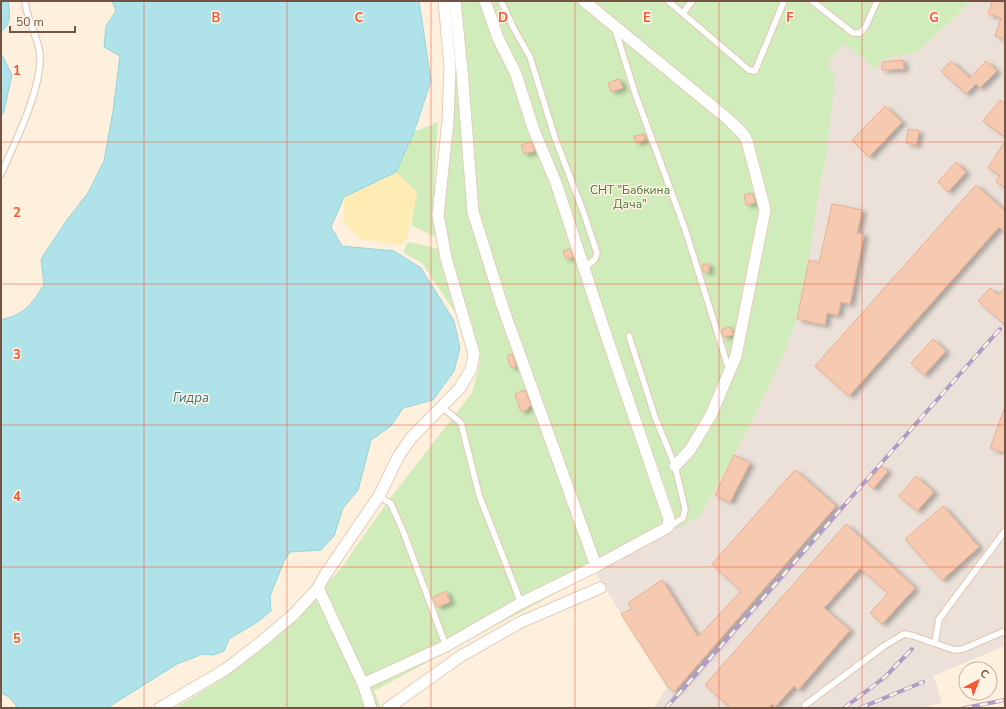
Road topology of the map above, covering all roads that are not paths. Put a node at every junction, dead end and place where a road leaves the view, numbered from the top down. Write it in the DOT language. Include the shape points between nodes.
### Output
graph roads {
  1 [pos="25,1"];
  2 [pos="444,1"];
  3 [pos="455,1"];
  4 [pos="485,1"];
  5 [pos="501,1"];
  6 [pos="584,1"];
  7 [pos="668,1"];
  8 [pos="692,1"];
  9 [pos="784,1"];
  10 [pos="812,1"];
  11 [pos="877,1"];
  12 [pos="683,13"];
  13 [pos="613,25"];
  14 [pos="1,174"];
  15 [pos="584,268"];
  16 [pos="629,336"];
  17 [pos="729,371"];
  18 [pos="442,407"];
  19 [pos="675,466"];
  20 [pos="379,496"];
  21 [pos="668,527"];
  22 [pos="1005,531"];
  23 [pos="596,566"];
  24 [pos="318,588"];
  25 [pos="600,588"];
  26 [pos="521,603"];
  27 [pos="1005,631"];
  28 [pos="935,643"];
  29 [pos="446,646"];
  30 [pos="363,684"];
  31 [pos="804,705"];
  32 [pos="160,708"];
  33 [pos="371,708"];
  34 [pos="388,708"];
  1 -- 14 [label="lane" via="40,54 39,74 22,125"];
  2 -- 18 [label="street" via="450,66 448,121 438,216 446,258 474,354 471,369 460,388"];
  3 -- 23 [label="street" via="473,212 503,308"];
  4 -- 15 [label="street" via="498,38 516,74"];
  5 -- 15 [label="lane" via="530,57 555,138 597,253 595,259"];
  6 -- 13 [label="street"];
  7 -- 12 [label="lane"];
  8 -- 12 [label="lane"];
  9 -- 12 [label="lane" via="755,71 749,70"];
  10 -- 11 [label="lane" via="853,33 860,33 866,26"];
  13 -- 17 [label="lane" via="685,229"];
  13 -- 17 [label="street" via="729,120 747,141 765,210 736,356"];
  15 -- 21 [label="street" via="669,519"];
  16 -- 19 [label="lane" via="655,417"];
  17 -- 19 [label="street" via="711,415 690,450"];
  18 -- 20 [label="street" via="411,438 398,457"];
  18 -- 26 [label="lane" via="461,423 479,495"];
  19 -- 21 [label="lane" via="685,509 683,518"];
  20 -- 24 [label="street" via="324,575"];
  20 -- 29 [label="lane" via="391,504"];
  21 -- 23 [label="street"];
  22 -- 28 [label="lane" via="939,619"];
  23 -- 26 [label="street"];
  24 -- 30 [label="street"];
  24 -- 32 [label="street" via="294,614 226,669"];
  25 -- 34 [label="street" via="521,622 468,652"];
  26 -- 29 [label="street"];
  27 -- 28 [label="lane" via="963,649 954,650"];
  28 -- 31 [label="lane" via="904,634"];
  29 -- 30 [label="street"];
  30 -- 33 [label="street"];
}
